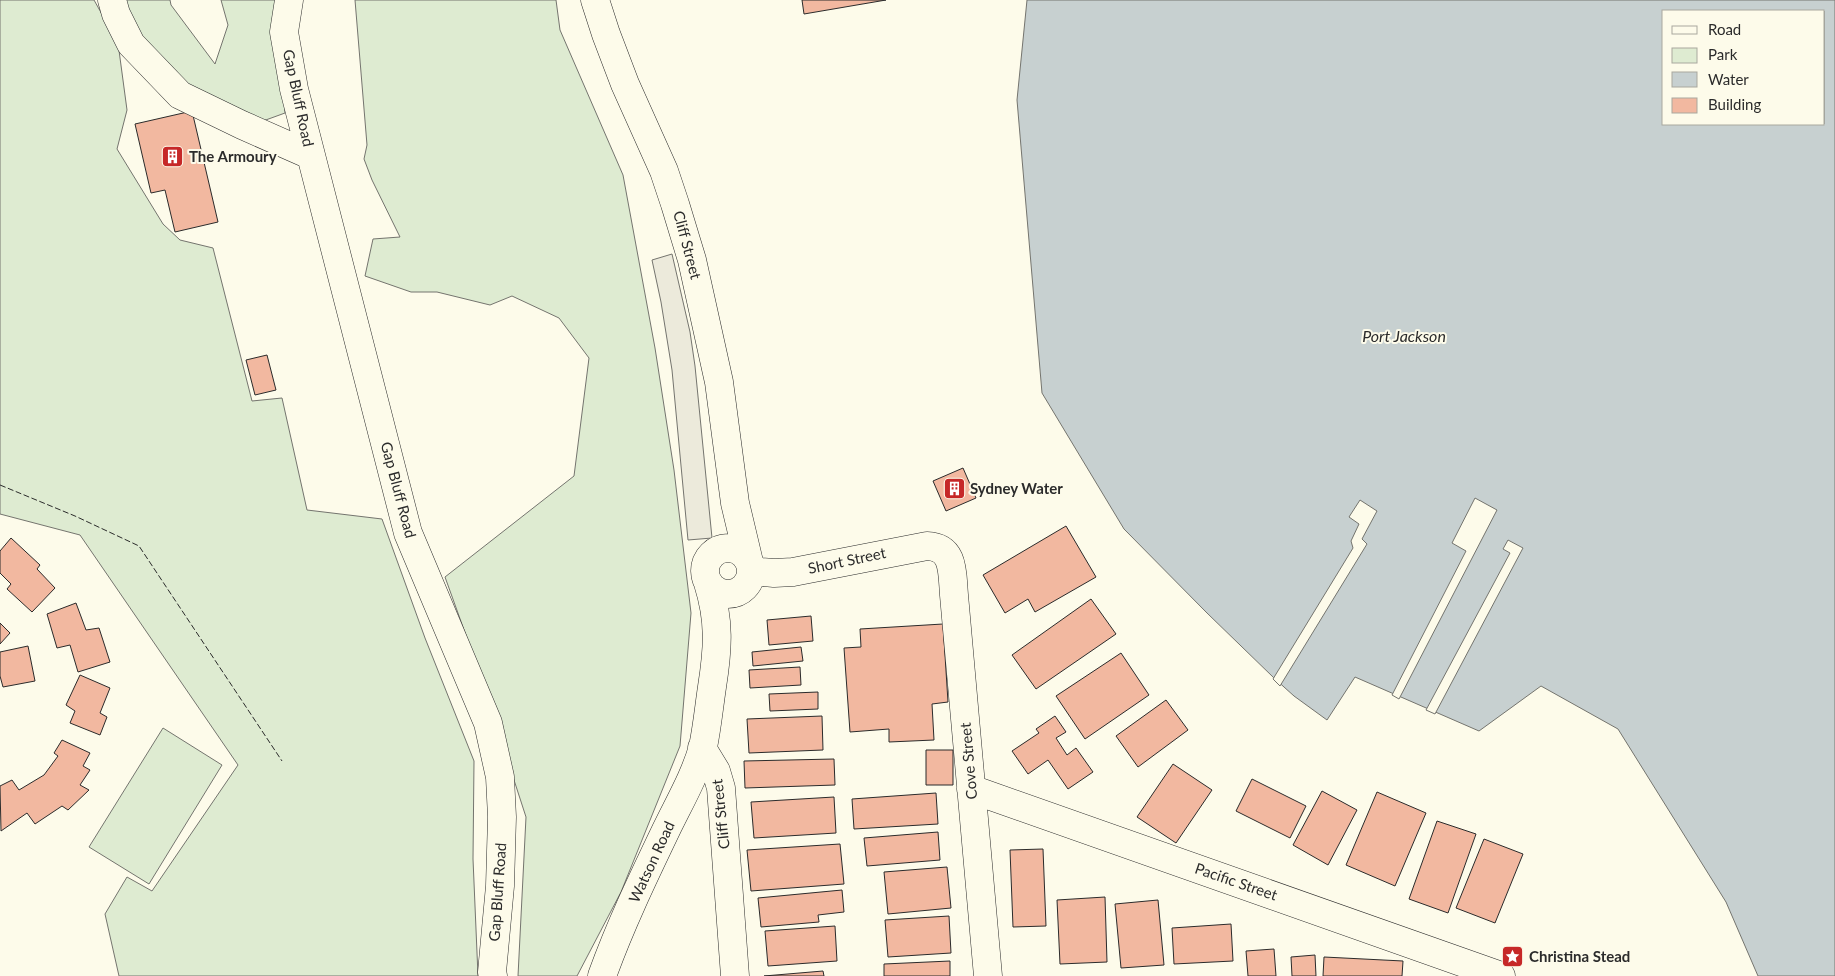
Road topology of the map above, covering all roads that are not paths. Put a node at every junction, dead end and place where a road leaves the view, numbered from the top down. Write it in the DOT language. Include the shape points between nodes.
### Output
graph roads {
  1 [pos="112,0"];
  2 [pos="289,0"];
  3 [pos="595,0"];
  4 [pos="310,155"];
  5 [pos="735,503"];
  6 [pos="942,549"];
  7 [pos="714,552"];
  8 [pos="746,575"];
  9 [pos="708,583"];
  10 [pos="717,657"];
  11 [pos="702,748"];
  12 [pos="971,789"];
  13 [pos="493,976"];
  14 [pos="602,976"];
  15 [pos="735,976"];
  16 [pos="988,976"];
  17 [pos="1502,976"];
  1 -- 4 [label="street" via="131,44 180,95"];
  2 -- 4 [label="street, Gap Bluff Road" via="284,32"];
  3 -- 5 [label="street, Cliff Street" via="625,84 664,171 692,260 719,382"];
  4 -- 13 [label="street, Gap Bluff Road" via="408,533 488,723 500,776 501,856"];
  5 -- 7 [label="street, Cliff Street" via="732,518"];
  5 -- 8 [label="street, Cliff Street"];
  6 -- 8 [label="street, Short Street" via="927,546 793,572"];
  6 -- 12 [label="street, Cove Street" via="947,554 951,570"];
  7 -- 8 [label="street" via="720,548 731,548 743,553"];
  7 -- 9 [label="street, Cliff Street" via="706,564"];
  8 -- 9 [label="street, Short Street" via="724,594"];
  8 -- 10 [label="street"];
  9 -- 10 [label="street" via="715,605"];
  10 -- 11 [label="street"];
  11 -- 14 [label="street, Watson Road" via="687,789 642,881"];
  11 -- 15 [label="street, Cliff Street" via="716,771 721,788"];
  12 -- 16 [label="street, Cove Street"];
  12 -- 17 [label="street, Pacific Street"];
}
